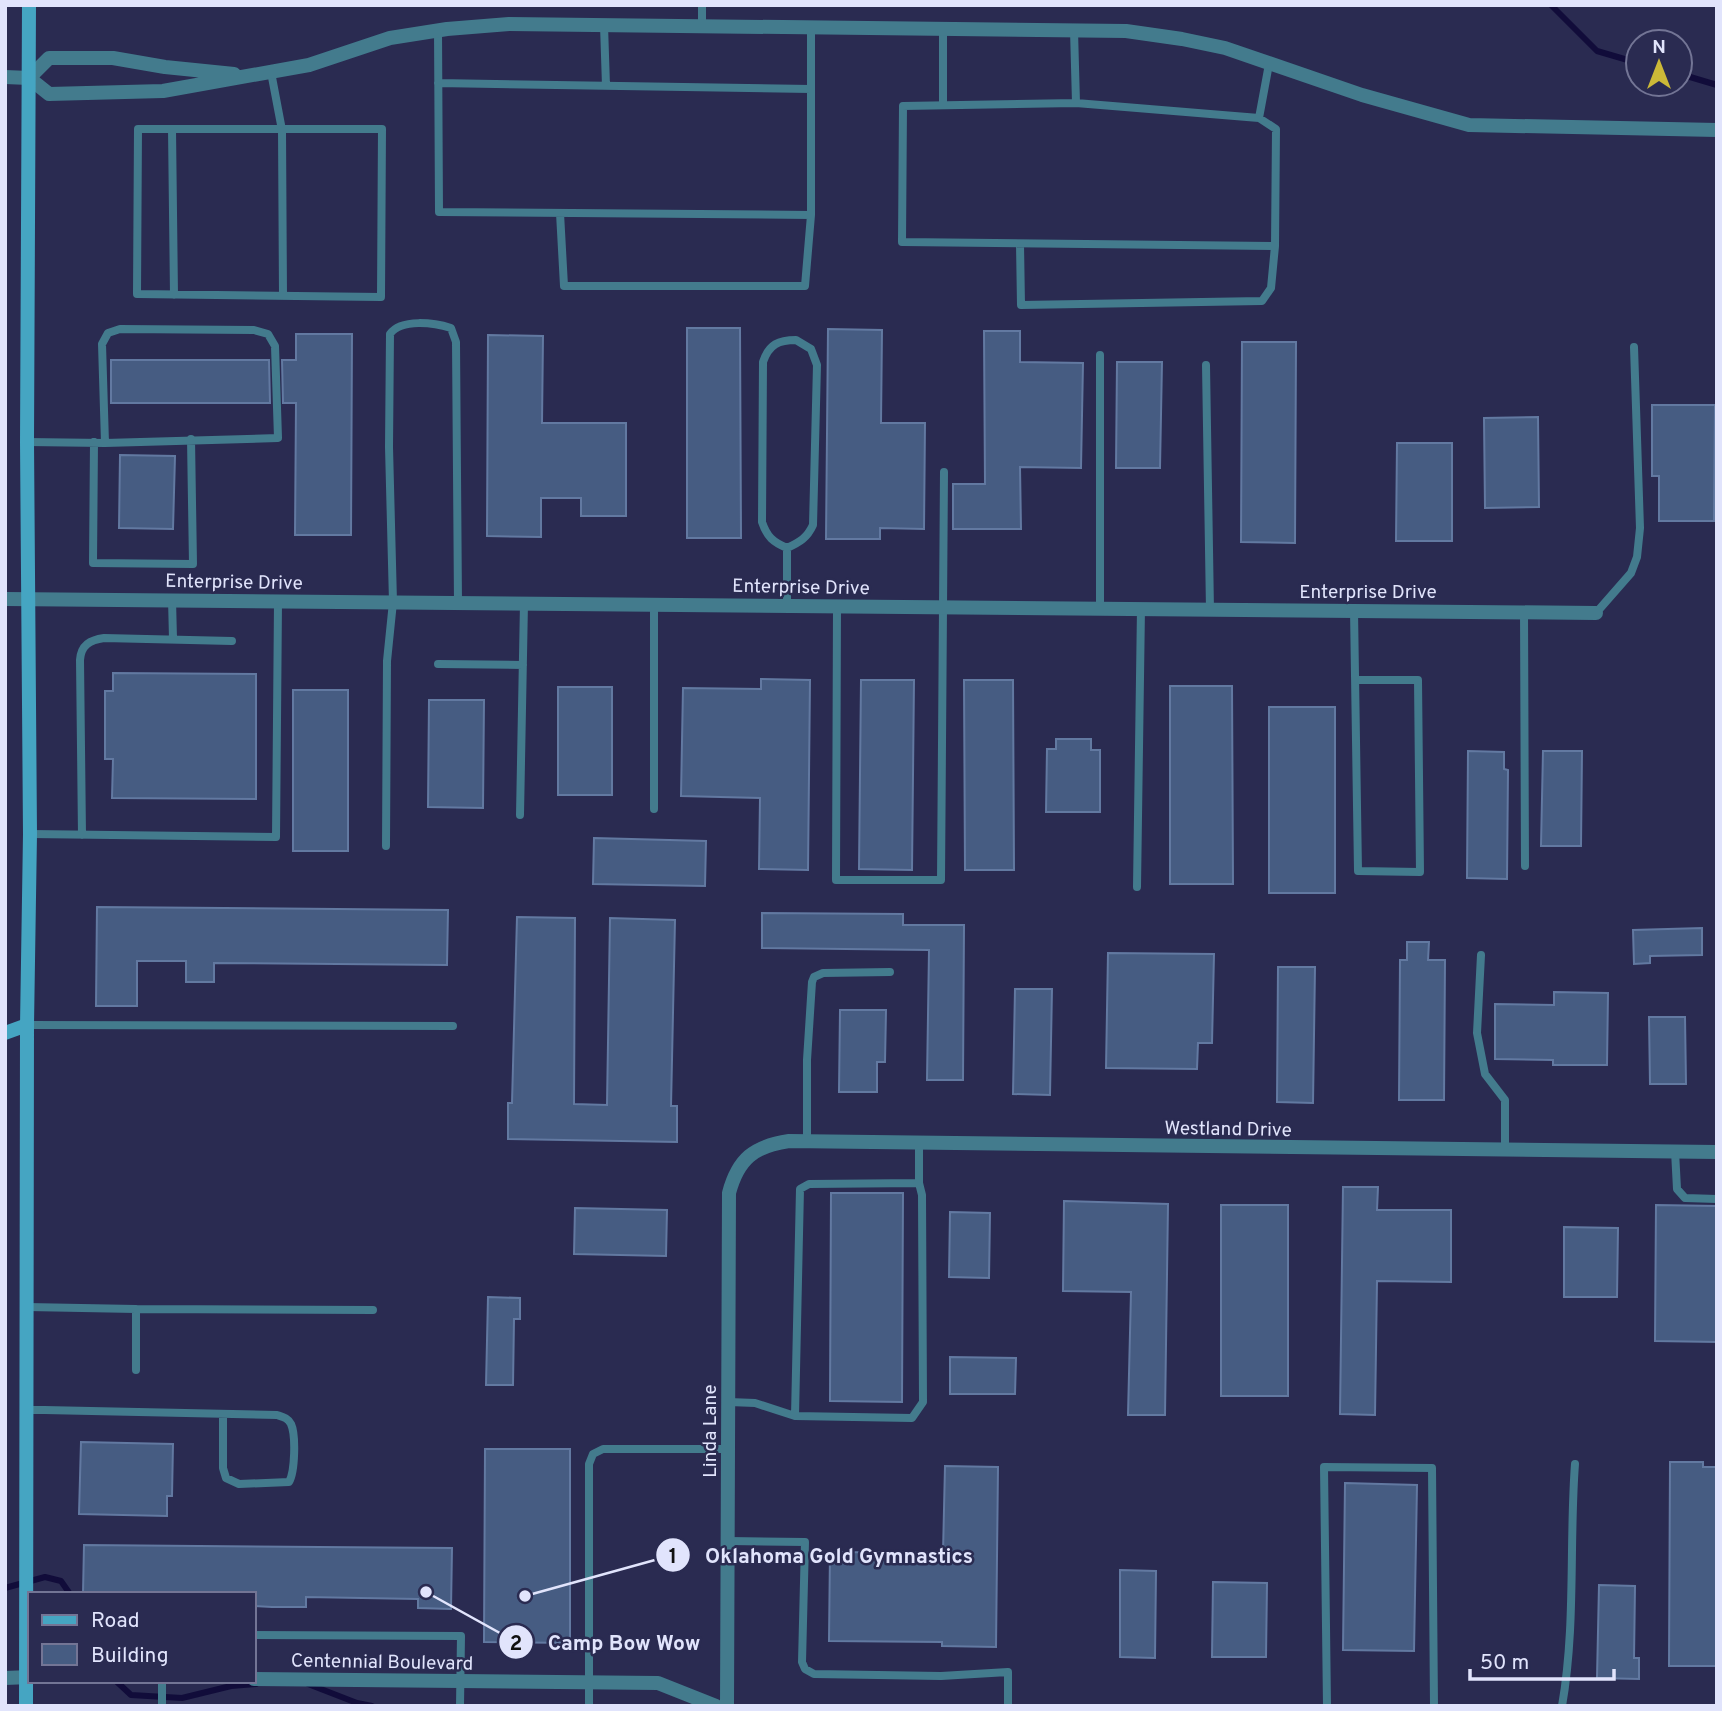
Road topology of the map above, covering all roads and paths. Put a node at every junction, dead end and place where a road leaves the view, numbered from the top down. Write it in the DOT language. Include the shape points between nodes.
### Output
graph roads {
  1 [pos="29,5"];
  2 [pos="702,5"];
  3 [pos="604,25"];
  4 [pos="702,26"];
  5 [pos="811,28"];
  6 [pos="943,29"];
  7 [pos="438,30"];
  8 [pos="1074,30"];
  9 [pos="1269,64"];
  10 [pos="271,72"];
  11 [pos="253,76"];
  12 [pos="5,77"];
  13 [pos="29,78"];
  14 [pos="438,83"];
  15 [pos="606,86"];
  16 [pos="811,89"];
  17 [pos="1076,103"];
  18 [pos="943,105"];
  19 [pos="1259,118"];
  20 [pos="172,129"];
  21 [pos="282,130"];
  22 [pos="1717,130"];
  23 [pos="560,213"];
  24 [pos="811,215"];
  25 [pos="1020,243"];
  26 [pos="1275,246"];
  27 [pos="174,295"];
  28 [pos="283,296"];
  29 [pos="1634,347"];
  30 [pos="1100,355"];
  31 [pos="1206,365"];
  32 [pos="191,439"];
  33 [pos="27,442"];
  34 [pos="94,442"];
  35 [pos="105,443"];
  36 [pos="944,472"];
  37 [pos="787,548"];
  38 [pos="5,599"];
  39 [pos="28,599"];
  40 [pos="172,600"];
  41 [pos="278,602"];
  42 [pos="393,602"];
  43 [pos="458,603"];
  44 [pos="524,603"];
  45 [pos="654,603"];
  46 [pos="787,605"];
  47 [pos="837,606"];
  48 [pos="942,607"];
  49 [pos="1100,608"];
  50 [pos="1141,608"];
  51 [pos="1210,610"];
  52 [pos="1354,610"];
  53 [pos="1524,612"];
  54 [pos="1596,613"];
  55 [pos="173,639"];
  56 [pos="232,641"];
  57 [pos="438,664"];
  58 [pos="523,665"];
  59 [pos="1356,680"];
  60 [pos="654,809"];
  61 [pos="520,815"];
  62 [pos="30,834"];
  63 [pos="82,835"];
  64 [pos="386,846"];
  65 [pos="1525,866"];
  66 [pos="1137,887"];
  67 [pos="1481,956"];
  68 [pos="890,972"];
  69 [pos="27,1025"];
  70 [pos="453,1026"];
  71 [pos="5,1033"];
  72 [pos="807,1142"];
  73 [pos="919,1144"];
  74 [pos="1505,1151"];
  75 [pos="1675,1151"];
  76 [pos="1717,1152"];
  77 [pos="744,1160"];
  78 [pos="919,1182"];
  79 [pos="1717,1199"];
  80 [pos="27,1307"];
  81 [pos="136,1308"];
  82 [pos="373,1310"];
  83 [pos="136,1370"];
  84 [pos="729,1402"];
  85 [pos="27,1410"];
  86 [pos="223,1414"];
  87 [pos="795,1416"];
  88 [pos="729,1449"];
  89 [pos="1575,1464"];
  90 [pos="729,1541"];
  91 [pos="256,1635"];
  92 [pos="28,1677"];
  93 [pos="5,1678"];
  94 [pos="256,1679"];
  95 [pos="460,1681"];
  96 [pos="589,1682"];
  97 [pos="162,1683"];
  98 [pos="26,1706"];
  99 [pos="162,1706"];
  100 [pos="460,1706"];
  101 [pos="589,1706"];
  102 [pos="716,1706"];
  103 [pos="727,1706"];
  104 [pos="1008,1706"];
  105 [pos="1327,1706"];
  106 [pos="1434,1706"];
  107 [pos="1562,1706"];
  1 -- 13 [label="main road"];
  2 -- 4 [label="lane"];
  3 -- 4 [label="street"];
  3 -- 7 [label="street" via="509,24"];
  3 -- 15 [label="lane"];
  4 -- 5 [label="street"];
  5 -- 6 [label="street"];
  5 -- 16 [label="lane"];
  6 -- 8 [label="street"];
  6 -- 18 [label="lane"];
  7 -- 10 [label="street" via="390,38 309,65"];
  7 -- 14 [label="lane"];
  8 -- 9 [label="street" via="1182,39"];
  8 -- 17 [label="lane"];
  9 -- 19 [label="lane"];
  9 -- 22 [label="street" via="1469,125"];
  10 -- 11 [label="street"];
  10 -- 21 [label="lane"];
  11 -- 13 [label="street" via="163,91 49,94"];
  11 -- 13 [label="street" via="113,58 49,58"];
  12 -- 13 [label="street"];
  13 -- 33 [label="main road"];
  14 -- 15 [label="lane"];
  14 -- 23 [label="lane" via="439,212"];
  15 -- 16 [label="lane"];
  16 -- 24 [label="lane"];
  17 -- 18 [label="lane"];
  17 -- 19 [label="lane"];
  18 -- 25 [label="lane" via="904,106 902,242"];
  19 -- 26 [label="lane" via="1276,129"];
  20 -- 21 [label="lane"];
  20 -- 27 [label="lane"];
  20 -- 27 [label="lane" via="138,129 137,294"];
  21 -- 28 [label="lane"];
  21 -- 28 [label="lane" via="382,129 381,297"];
  23 -- 24 [label="lane"];
  23 -- 24 [label="lane" via="564,286 804,286"];
  25 -- 26 [label="lane"];
  25 -- 26 [label="lane" via="1021,305 1262,301 1271,288"];
  27 -- 28 [label="lane"];
  29 -- 54 [label="lane" via="1637,557 1630,573"];
  30 -- 49 [label="lane"];
  31 -- 51 [label="lane"];
  32 -- 34 [label="lane" via="193,564 93,563"];
  32 -- 35 [label="lane"];
  32 -- 35 [label="lane" via="278,438 275,346 268,334 254,330 120,329 108,333 103,344"];
  33 -- 34 [label="lane"];
  33 -- 39 [label="main road"];
  34 -- 35 [label="lane"];
  36 -- 48 [label="lane"];
  37 -- 37 [label="lane" via="774,542 762,522 763,362 775,343 796,340 811,349 817,365 813,524 809,535"];
  37 -- 46 [label="lane"];
  38 -- 39 [label="street, Enterprise Drive"];
  39 -- 40 [label="street, Enterprise Drive"];
  39 -- 62 [label="main road"];
  40 -- 41 [label="street, Enterprise Drive"];
  40 -- 55 [label="lane"];
  41 -- 42 [label="street, Enterprise Drive"];
  41 -- 63 [label="lane" via="276,837"];
  42 -- 43 [label="street, Enterprise Drive"];
  42 -- 43 [label="lane" via="390,334 404,324 439,324 451,328 456,342"];
  42 -- 64 [label="lane" via="387,661"];
  43 -- 44 [label="street, Enterprise Drive"];
  44 -- 45 [label="street, Enterprise Drive"];
  44 -- 58 [label="lane"];
  45 -- 46 [label="street, Enterprise Drive"];
  45 -- 60 [label="lane"];
  46 -- 47 [label="street, Enterprise Drive"];
  47 -- 48 [label="street, Enterprise Drive"];
  47 -- 48 [label="lane" via="836,880 941,880"];
  48 -- 49 [label="street, Enterprise Drive"];
  49 -- 50 [label="street, Enterprise Drive"];
  50 -- 51 [label="street, Enterprise Drive"];
  50 -- 66 [label="lane"];
  51 -- 52 [label="street, Enterprise Drive"];
  52 -- 53 [label="street, Enterprise Drive"];
  52 -- 59 [label="lane"];
  53 -- 54 [label="street, Enterprise Drive"];
  53 -- 65 [label="lane"];
  55 -- 56 [label="lane"];
  55 -- 63 [label="lane" via="104,638 83,647"];
  57 -- 58 [label="lane"];
  58 -- 61 [label="lane"];
  59 -- 59 [label="lane" via="1358,871 1420,873 1418,680"];
  62 -- 63 [label="lane"];
  62 -- 69 [label="main road"];
  67 -- 74 [label="lane" via="1477,1033 1485,1074 1505,1100"];
  68 -- 72 [label="lane" via="814,977"];
  69 -- 70 [label="lane"];
  69 -- 71 [label="main road"];
  69 -- 80 [label="main road"];
  72 -- 73 [label="street, Westland Drive"];
  72 -- 77 [label="street, Westland Drive" via="772,1144"];
  73 -- 74 [label="street, Westland Drive"];
  73 -- 78 [label="lane"];
  74 -- 75 [label="street, Westland Drive"];
  75 -- 76 [label="street, Westland Drive"];
  75 -- 79 [label="lane" via="1677,1189 1685,1198"];
  77 -- 84 [label="street, Linda Lane" via="729,1193"];
  78 -- 87 [label="lane" via="810,1184 800,1189"];
  78 -- 87 [label="lane" via="923,1402 912,1418"];
  80 -- 81 [label="lane"];
  80 -- 85 [label="main road"];
  81 -- 82 [label="lane"];
  81 -- 83 [label="lane"];
  84 -- 87 [label="lane" via="755,1403"];
  84 -- 88 [label="street, Linda Lane"];
  85 -- 86 [label="lane"];
  85 -- 92 [label="main road"];
  86 -- 86 [label="lane" via="277,1415 291,1423 294,1468 289,1482 239,1484 226,1478"];
  88 -- 90 [label="street, Linda Lane"];
  88 -- 96 [label="lane" via="604,1448 593,1454 589,1464"];
  89 -- 107 [label="lane" via="1570,1638"];
  90 -- 103 [label="street, Linda Lane"];
  90 -- 104 [label="lane" via="805,1542 805,1669 814,1674 941,1676 1008,1672"];
  91 -- 95 [label="lane" via="461,1636"];
  92 -- 93 [label="street"];
  92 -- 98 [label="main road"];
  94 -- 95 [label="street, Centennial Boulevard"];
  95 -- 96 [label="street, Centennial Boulevard"];
  95 -- 100 [label="lane"];
  96 -- 101 [label="lane"];
  96 -- 102 [label="street, Centennial Boulevard" via="658,1683"];
  97 -- 99 [label="lane"];
  105 -- 106 [label="lane" via="1324,1467 1432,1468"];
}
